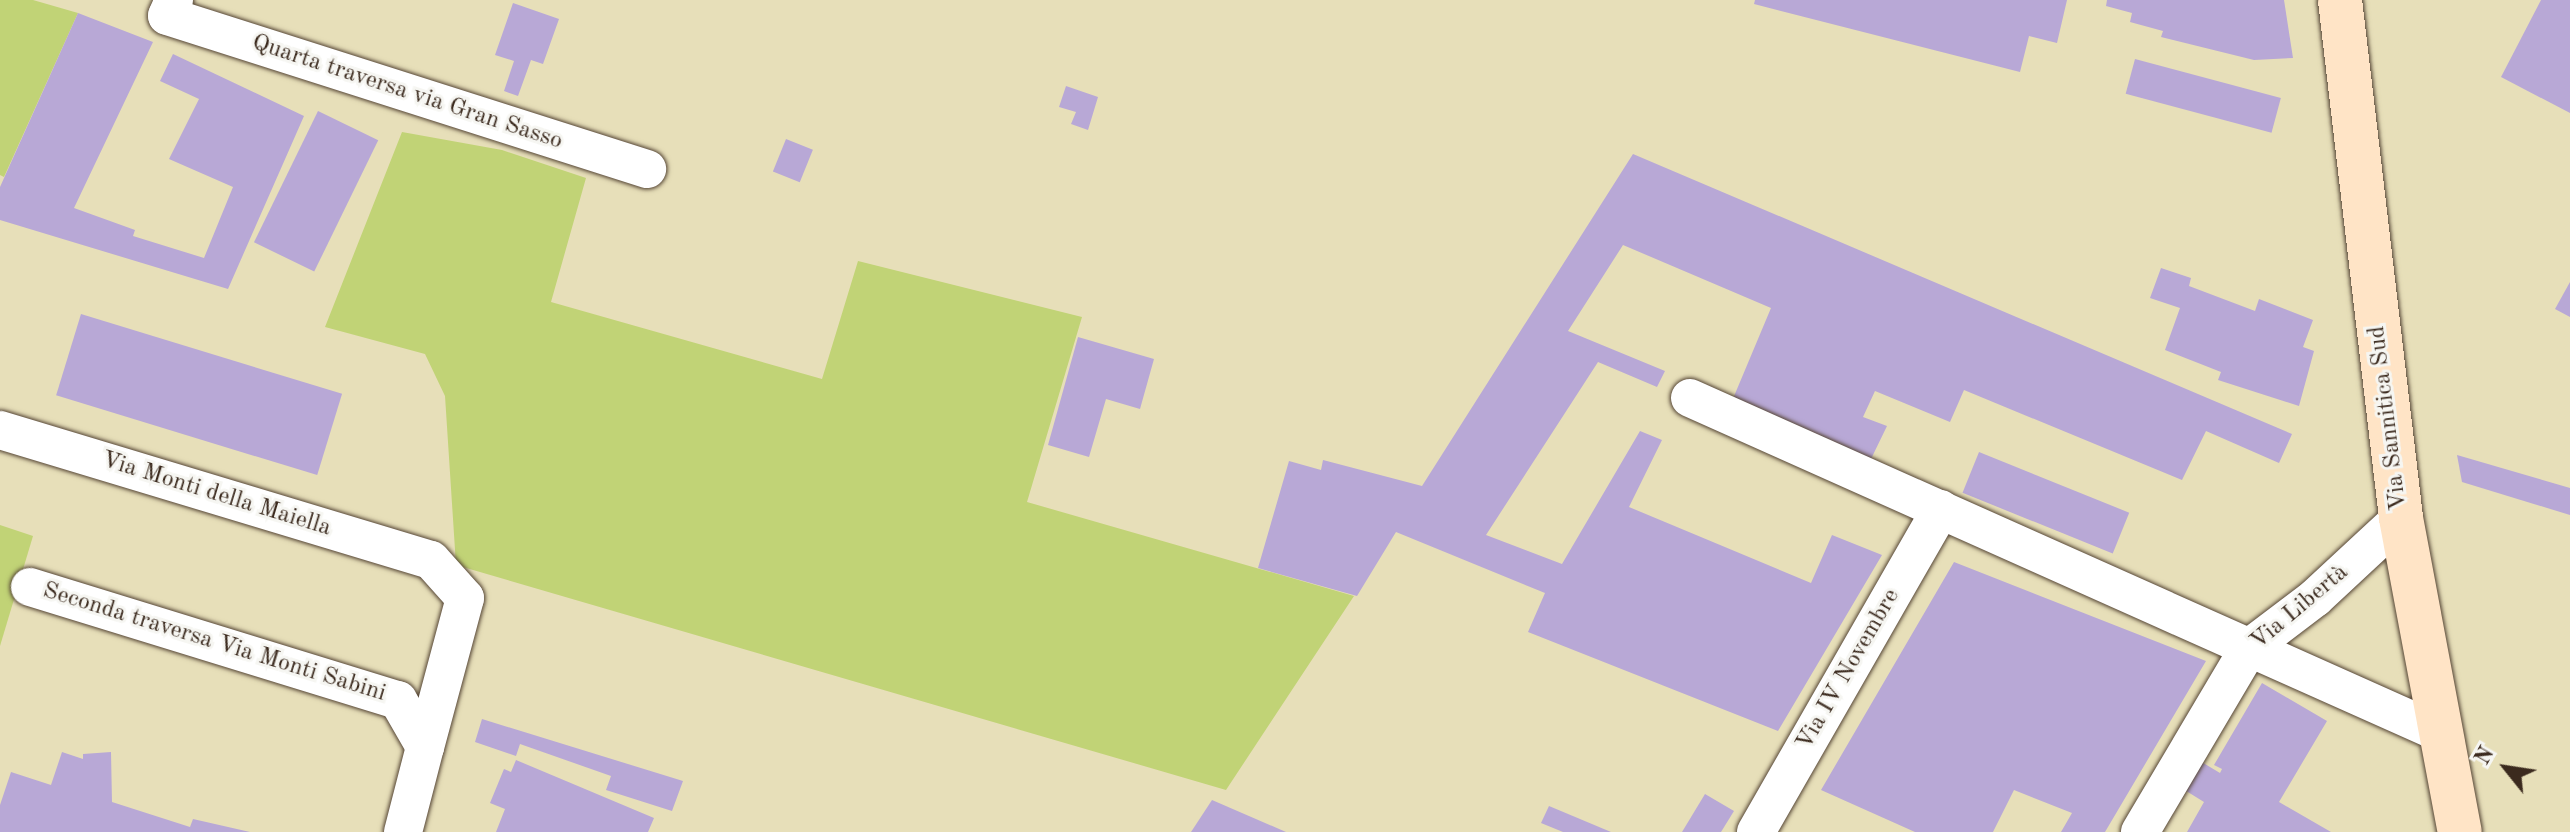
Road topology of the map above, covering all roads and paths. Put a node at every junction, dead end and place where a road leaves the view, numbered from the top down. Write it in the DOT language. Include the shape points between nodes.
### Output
graph roads {
  1 [pos="2340,0"];
  2 [pos="171,8"];
  3 [pos="647,169"];
  4 [pos="1690,398"];
  5 [pos="0,430"];
  6 [pos="1941,509"];
  7 [pos="2401,518"];
  8 [pos="30,587"];
  9 [pos="2249,648"];
  10 [pos="2438,732"];
  11 [pos="425,747"];
  12 [pos="403,832"];
  13 [pos="1756,832"];
  14 [pos="2140,832"];
  15 [pos="2460,832"];
  1 -- 7 [label="main road, Via Sannitica Sud"];
  2 -- 3 [label="street, Quarta traversa via Gran Sasso"];
  4 -- 6 [label="street"];
  5 -- 11 [label="street, Via Monti della Maiella" via="431,560 465,598"];
  6 -- 9 [label="street"];
  6 -- 13 [label="street, Via IV Novembre"];
  7 -- 9 [label="street, Via Libertà" via="2315,598"];
  7 -- 10 [label="main road, Via Sannitica Sud"];
  8 -- 11 [label="street, Seconda traversa Via Monti Sabini" via="398,700"];
  9 -- 10 [label="street"];
  9 -- 14 [label="street, Via Libertà"];
  10 -- 15 [label="main road, Via Sannitica Sud"];
  11 -- 12 [label="street"];
}
